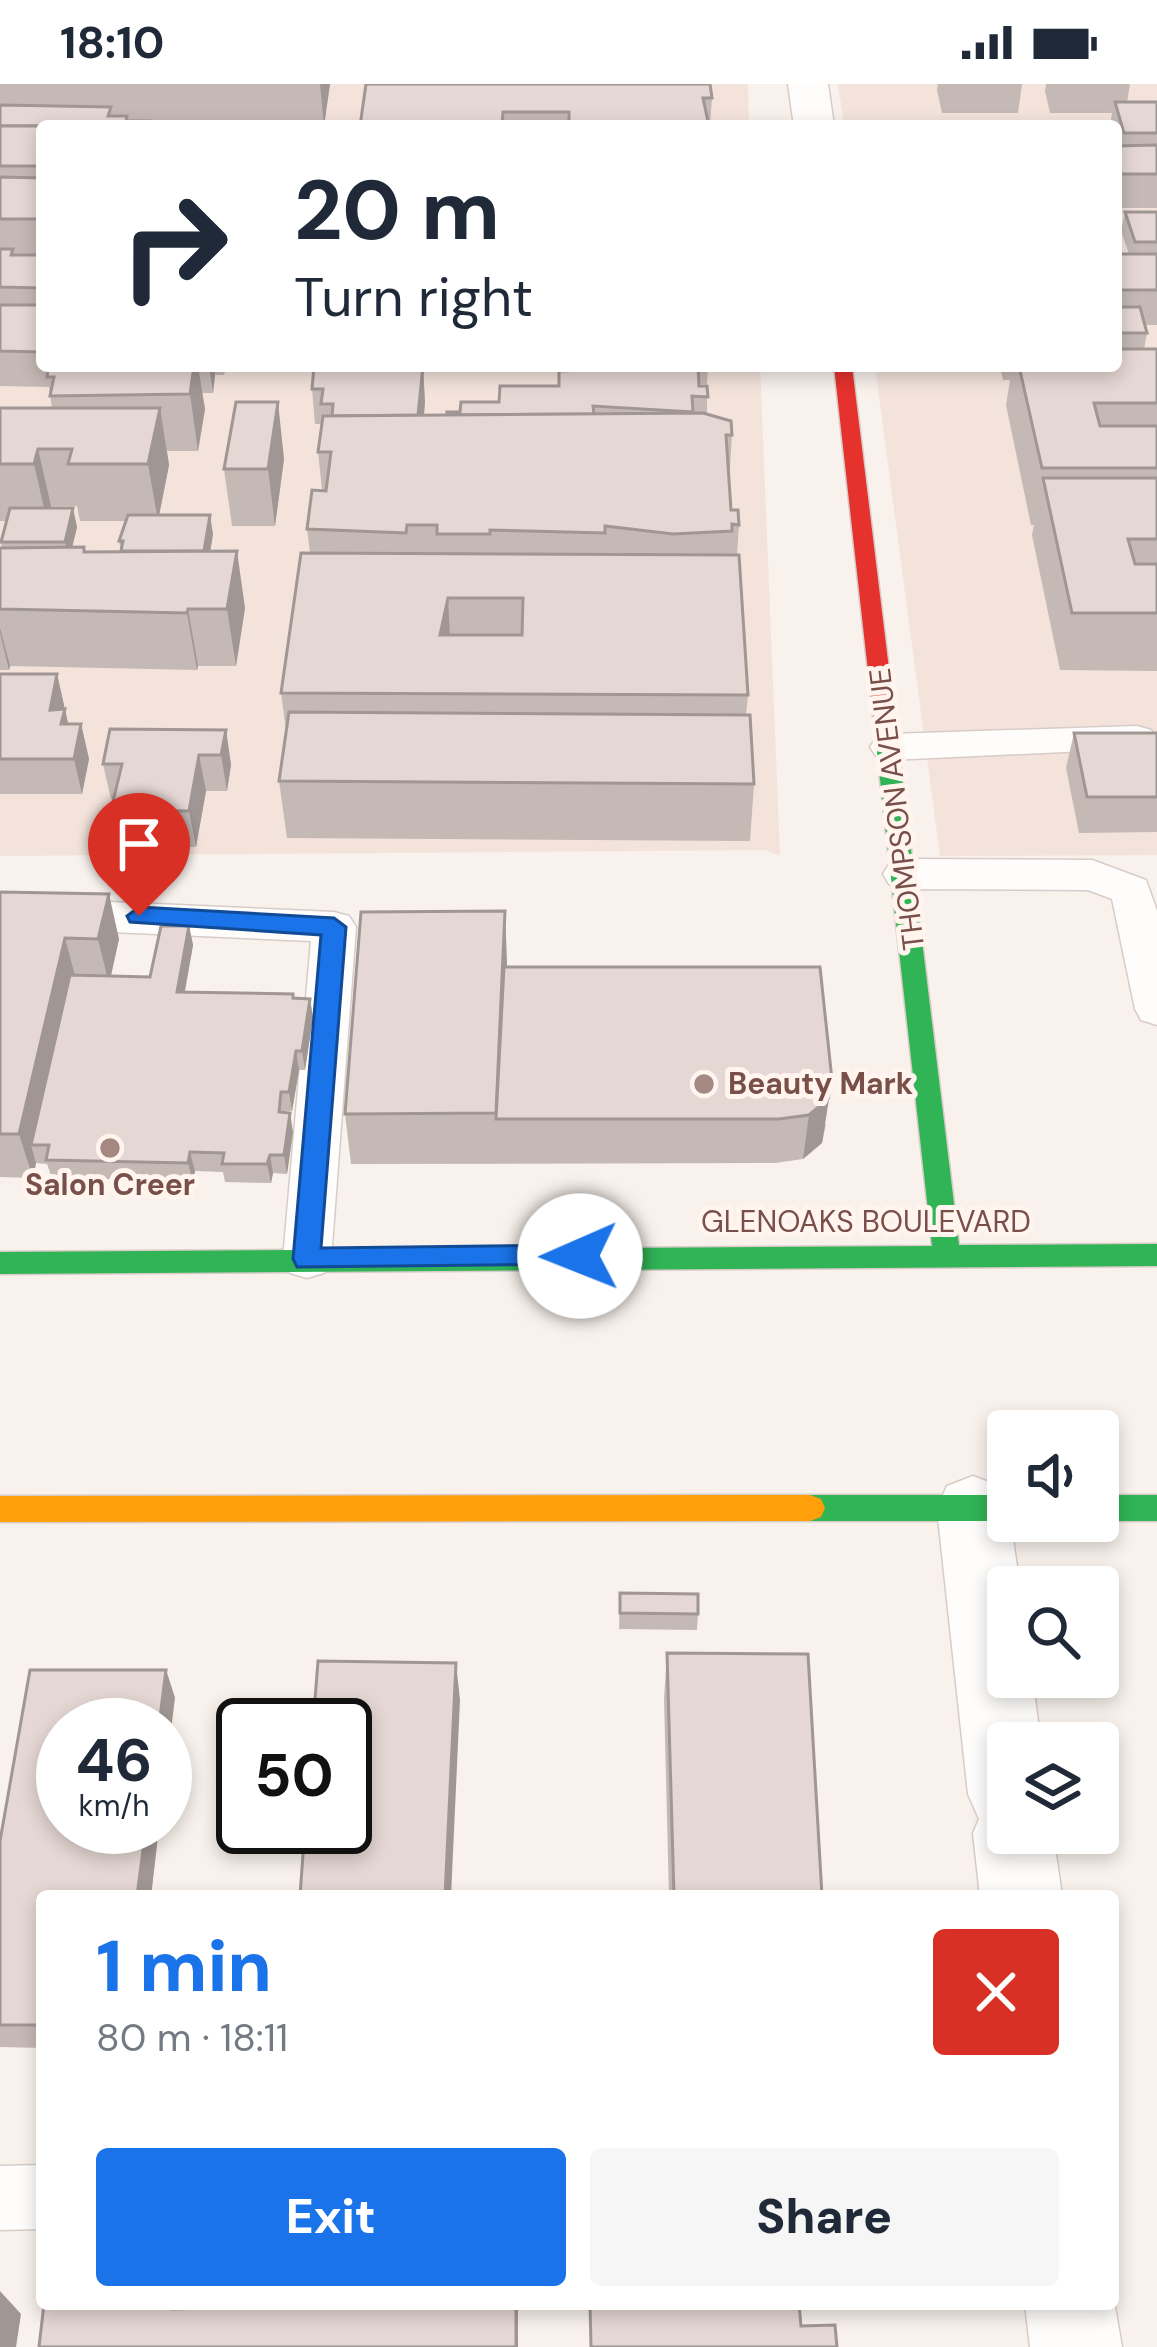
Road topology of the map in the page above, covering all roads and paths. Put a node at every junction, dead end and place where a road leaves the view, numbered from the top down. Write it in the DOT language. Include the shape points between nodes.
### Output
graph roads {
  1 [pos="808,84"];
  2 [pos="813,120"];
  3 [pos="844,372"];
  4 [pos="1154,739"];
  5 [pos="890,747"];
  6 [pos="904,874"];
  7 [pos="0,912"];
  8 [pos="1157,1009"];
  9 [pos="946,1252"];
  10 [pos="1157,1255"];
  11 [pos="307,1259"];
  12 [pos="0,1263"];
  13 [pos="987,1508"];
  14 [pos="1119,1508"];
  15 [pos="1157,1508"];
  16 [pos="0,1509"];
  17 [pos="992,1542"];
  18 [pos="1003,1722"];
  19 [pos="1016,1854"];
  20 [pos="1020,1890"];
  21 [pos="0,2198"];
  22 [pos="36,2198"];
  23 [pos="1072,2310"];
  24 [pos="1076,2347"];
  1 -- 2 [label="street"];
  3 -- 5 [label="main road, THOMPSON AVENUE"];
  4 -- 5 [label="lane"];
  5 -- 6 [label="main road, THOMPSON AVENUE"];
  6 -- 8 [label="lane" via="1092,875 1131,890"];
  6 -- 9 [label="main road, THOMPSON AVENUE"];
  7 -- 11 [label="lane" via="334,927"];
  9 -- 10 [label="main road, GLENOAKS BOULEVARD"];
  9 -- 11 [label="main road, GLENOAKS BOULEVARD"];
  11 -- 12 [label="main road, GLENOAKS BOULEVARD"];
  13 -- 16 [label="main road"];
  14 -- 15 [label="main road"];
  17 -- 18 [label="street"];
  19 -- 20 [label="street"];
  21 -- 22 [label="lane"];
  23 -- 24 [label="street"];
}
